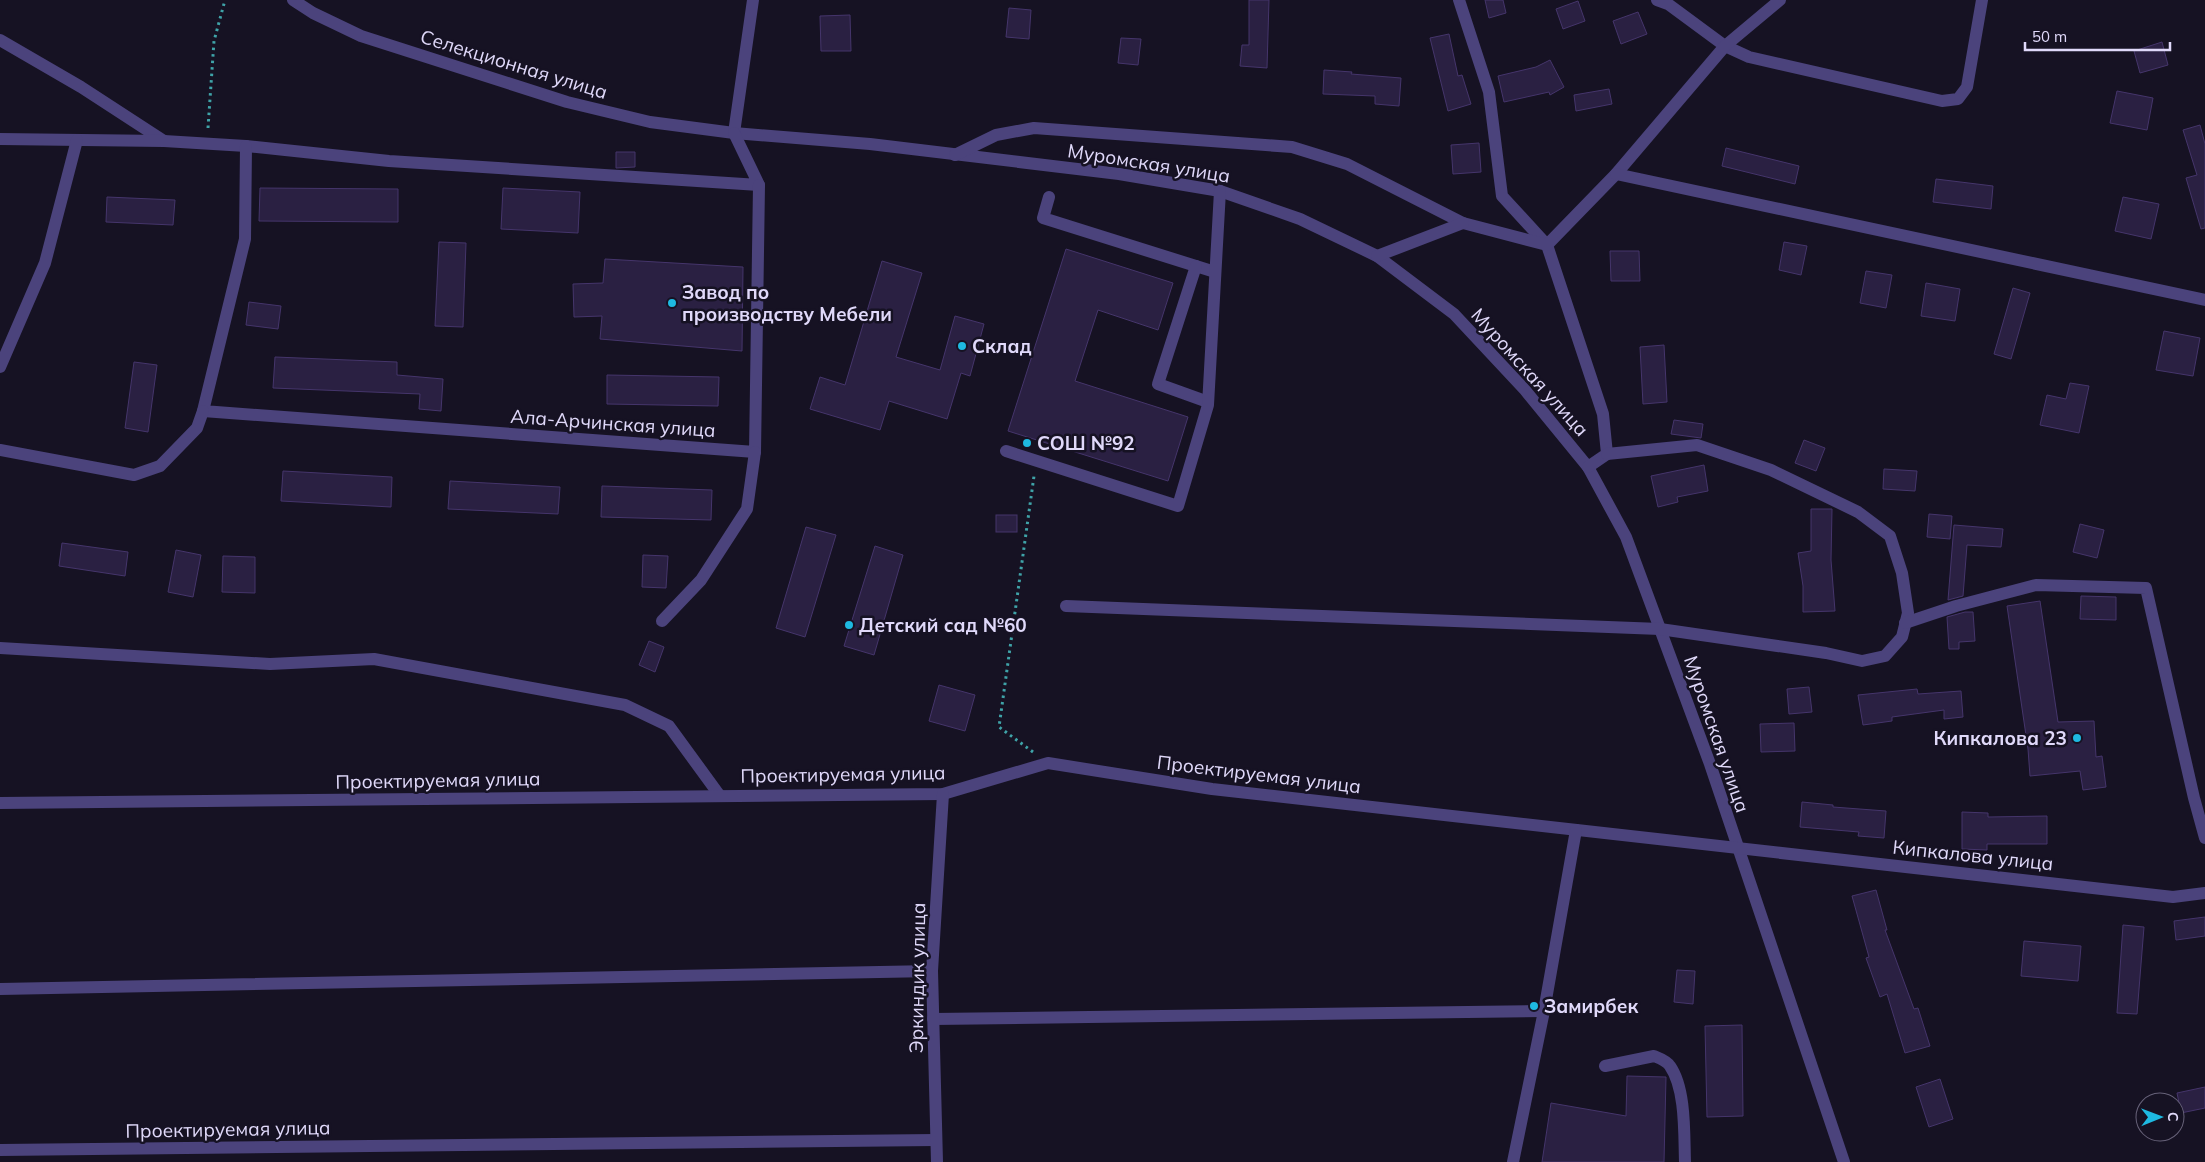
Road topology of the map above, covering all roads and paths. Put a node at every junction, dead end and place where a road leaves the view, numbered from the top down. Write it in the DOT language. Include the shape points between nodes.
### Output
graph roads {
  1 [pos="225,0"];
  2 [pos="293,0"];
  3 [pos="753,0"];
  4 [pos="1459,0"];
  5 [pos="1657,0"];
  6 [pos="1780,0"];
  7 [pos="1982,0"];
  8 [pos="0,40"];
  9 [pos="1725,46"];
  10 [pos="734,133"];
  11 [pos="0,139"];
  12 [pos="77,140"];
  13 [pos="164,141"];
  14 [pos="206,144"];
  15 [pos="246,146"];
  16 [pos="955,155"];
  17 [pos="1616,174"];
  18 [pos="759,185"];
  19 [pos="1220,191"];
  20 [pos="1049,197"];
  21 [pos="1463,223"];
  22 [pos="1547,245"];
  23 [pos="1377,256"];
  24 [pos="1196,266"];
  25 [pos="1215,272"];
  26 [pos="2205,300"];
  27 [pos="0,367"];
  28 [pos="1208,402"];
  29 [pos="203,411"];
  30 [pos="0,450"];
  31 [pos="1006,451"];
  32 [pos="755,452"];
  33 [pos="1606,454"];
  34 [pos="1036,461"];
  35 [pos="1588,467"];
  36 [pos="1066,606"];
  37 [pos="662,621"];
  38 [pos="1905,623"];
  39 [pos="1660,629"];
  40 [pos="0,648"];
  41 [pos="1048,763"];
  42 [pos="943,794"];
  43 [pos="720,796"];
  44 [pos="0,803"];
  45 [pos="1576,830"];
  46 [pos="2205,838"];
  47 [pos="1737,847"];
  48 [pos="2205,893"];
  49 [pos="932,971"];
  50 [pos="0,989"];
  51 [pos="1544,1011"];
  52 [pos="933,1019"];
  53 [pos="1605,1066"];
  54 [pos="936,1140"];
  55 [pos="0,1150"];
  56 [pos="937,1162"];
  57 [pos="1514,1162"];
  58 [pos="1686,1162"];
  59 [pos="1844,1162"];
  1 -- 14 [label="path" via="214,41"];
  2 -- 10 [label="street, Селекционная улица" via="361,36 567,102 650,122"];
  3 -- 10 [label="street"];
  4 -- 22 [label="street" via="1489,92 1502,196"];
  5 -- 9 [label="street" via="1668,4"];
  6 -- 9 [label="street"];
  7 -- 9 [label="street" via="1967,87 1958,98 1942,101 1749,58"];
  8 -- 13 [label="street"];
  9 -- 17 [label="street"];
  10 -- 16 [label="street, Муромская улица" via="870,144"];
  10 -- 18 [label="street"];
  11 -- 12 [label="street"];
  12 -- 13 [label="street"];
  12 -- 27 [label="street" via="46,263"];
  13 -- 14 [label="street"];
  14 -- 15 [label="street"];
  15 -- 18 [label="street" via="389,162"];
  15 -- 29 [label="street" via="245,238"];
  16 -- 19 [label="street, Муромская улица" via="1119,174"];
  16 -- 21 [label="street" via="996,136 1034,128 1292,147 1347,164"];
  17 -- 22 [label="street"];
  17 -- 26 [label="street"];
  18 -- 32 [label="street"];
  19 -- 23 [label="street, Муромская улица" via="1300,219"];
  19 -- 25 [label="street"];
  20 -- 24 [label="street" via="1043,218"];
  21 -- 22 [label="street"];
  21 -- 23 [label="street"];
  22 -- 33 [label="street" via="1603,414"];
  23 -- 35 [label="street, Муромская улица" via="1454,314 1525,390"];
  24 -- 25 [label="street"];
  24 -- 28 [label="street" via="1158,384"];
  25 -- 28 [label="street"];
  28 -- 34 [label="street" via="1178,506"];
  29 -- 30 [label="street" via="197,428 160,466 134,475"];
  29 -- 32 [label="street, Ала-Арчинская улица"];
  31 -- 34 [label="street"];
  32 -- 37 [label="street" via="747,509 701,580"];
  33 -- 35 [label="street"];
  33 -- 38 [label="street" via="1698,445 1771,470 1858,512 1890,536 1902,573 1908,612"];
  34 -- 41 [label="path" via="999,727"];
  35 -- 39 [label="street, Муромская улица" via="1626,537"];
  36 -- 39 [label="street"];
  38 -- 39 [label="street" via="1902,637 1885,656 1862,661"];
  38 -- 46 [label="street" via="2036,585 2146,588"];
  39 -- 47 [label="street, Муромская улица"];
  40 -- 43 [label="street" via="270,664 374,659 625,705 669,726"];
  41 -- 42 [label="street, Проектируемая улица"];
  41 -- 45 [label="street, Проектируемая улица" via="1212,789"];
  42 -- 43 [label="street, Проектируемая улица"];
  42 -- 49 [label="street, Эркиндик улица"];
  43 -- 44 [label="street, Проектируемая улица"];
  45 -- 47 [label="street, Проектируемая улица"];
  45 -- 51 [label="street"];
  47 -- 48 [label="street, Кипкалова улица" via="2173,896"];
  47 -- 59 [label="street, Муромская улица"];
  49 -- 50 [label="street"];
  49 -- 52 [label="street, Эркиндик улица"];
  51 -- 52 [label="street"];
  51 -- 57 [label="street"];
  52 -- 54 [label="street, Эркиндик улица"];
  53 -- 58 [label="street" via="1654,1056 1670,1064 1681,1101"];
  54 -- 55 [label="street, Проектируемая улица"];
  54 -- 56 [label="street, Эркиндик улица"];
}
